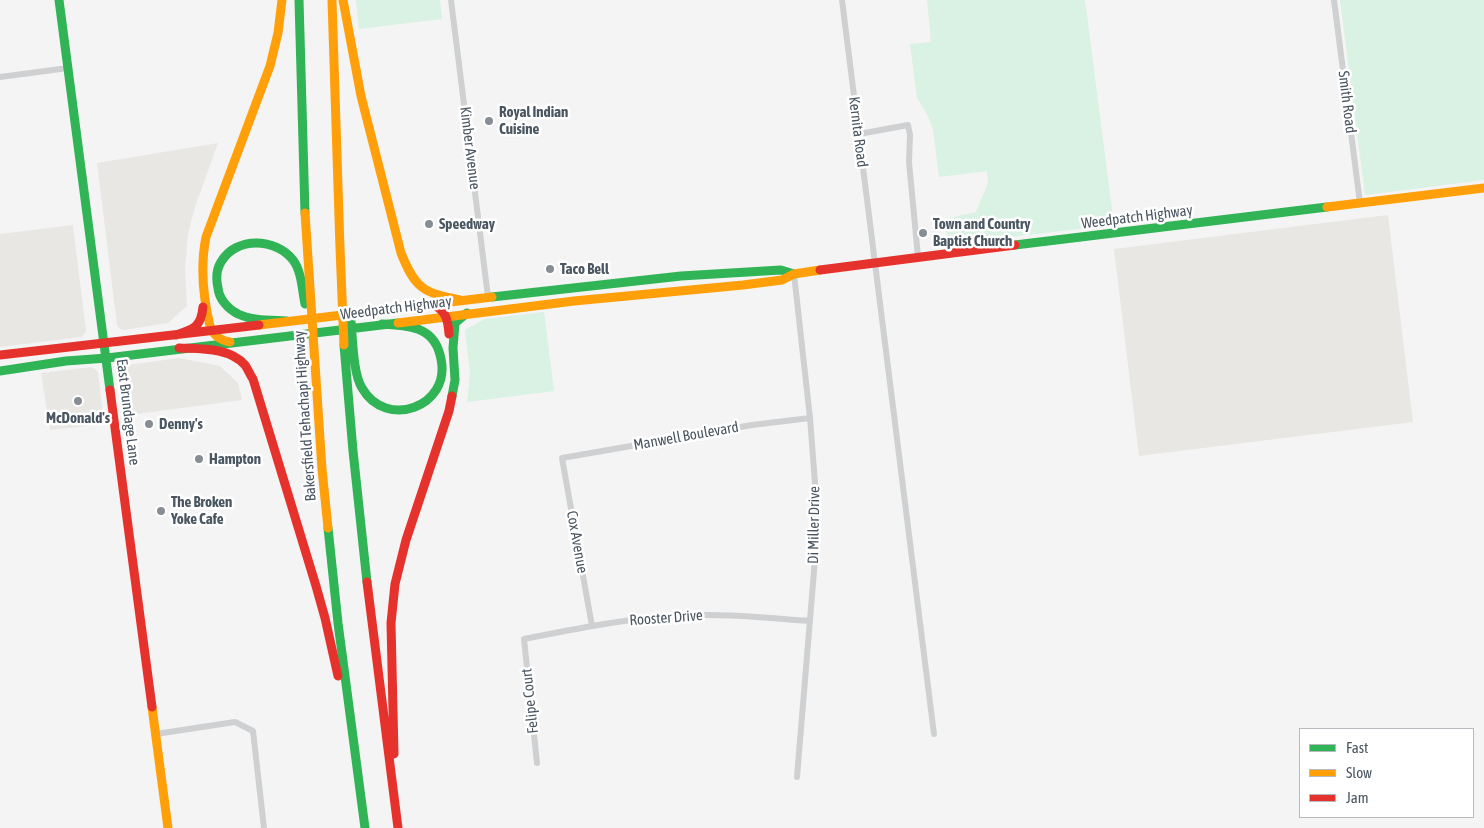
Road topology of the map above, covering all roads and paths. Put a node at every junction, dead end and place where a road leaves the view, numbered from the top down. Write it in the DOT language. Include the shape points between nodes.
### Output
graph roads {
  1 [pos="59,0"];
  2 [pos="282,0"];
  3 [pos="299,0"];
  4 [pos="332,0"];
  5 [pos="343,0"];
  6 [pos="451,0"];
  7 [pos="842,0"];
  8 [pos="1334,0"];
  9 [pos="68,68"];
  10 [pos="0,77"];
  11 [pos="859,134"];
  12 [pos="1484,188"];
  13 [pos="1360,203"];
  14 [pos="918,257"];
  15 [pos="875,264"];
  16 [pos="794,274"];
  17 [pos="488,297"];
  18 [pos="204,298"];
  19 [pos="460,300"];
  20 [pos="308,304"];
  21 [pos="432,304"];
  22 [pos="467,313"];
  23 [pos="446,316"];
  24 [pos="287,322"];
  25 [pos="382,324"];
  26 [pos="212,330"];
  27 [pos="176,335"];
  28 [pos="349,339"];
  29 [pos="230,342"];
  30 [pos="105,344"];
  31 [pos="178,348"];
  32 [pos="453,348"];
  33 [pos="0,356"];
  34 [pos="107,358"];
  35 [pos="0,371"];
  36 [pos="810,418"];
  37 [pos="562,458"];
  38 [pos="809,621"];
  39 [pos="592,626"];
  40 [pos="524,639"];
  41 [pos="156,734"];
  42 [pos="934,734"];
  43 [pos="537,763"];
  44 [pos="797,777"];
  45 [pos="392,778"];
  46 [pos="168,828"];
  47 [pos="264,828"];
  48 [pos="365,828"];
  49 [pos="398,828"];
  1 -- 9 [label="main road, East Brundage Lane"];
  2 -- 18 [label="main road" via="277,41 262,89 206,237 202,269"];
  3 -- 20 [label="main road"];
  4 -- 28 [label="main road" via="340,225"];
  5 -- 19 [label="main road" via="350,48 401,253 411,276 421,287"];
  6 -- 17 [label="street, Kimber Avenue"];
  7 -- 11 [label="street, Kernita Road"];
  8 -- 13 [label="street, Smith Road"];
  9 -- 10 [label="street"];
  9 -- 30 [label="main road, East Brundage Lane"];
  11 -- 14 [label="street" via="908,125"];
  11 -- 15 [label="street, Kernita Road"];
  12 -- 13 [label="main road, Weedpatch Highway"];
  13 -- 14 [label="main road, Weedpatch Highway"];
  14 -- 15 [label="main road, Weedpatch Highway"];
  15 -- 16 [label="main road, Weedpatch Highway"];
  15 -- 42 [label="street, Kernita Road"];
  16 -- 17 [label="main road, Weedpatch Highway" via="781,270 681,276"];
  16 -- 22 [label="main road, Weedpatch Highway" via="782,280 753,284"];
  16 -- 36 [label="street, Di Miller Drive"];
  17 -- 19 [label="main road, Weedpatch Highway"];
  18 -- 26 [label="main road"];
  18 -- 27 [label="main road" via="202,319 196,328"];
  19 -- 21 [label="main road, Weedpatch Highway"];
  20 -- 24 [label="main road" via="297,268 284,250 269,243 253,242 230,252 216,274 219,294 226,305 246,316"];
  20 -- 48 [label="main road, Bakersfield Tehachapi Highway" via="314,342 329,546"];
  21 -- 23 [label="main road" via="442,309"];
  21 -- 24 [label="main road, Weedpatch Highway"];
  22 -- 23 [label="main road, Weedpatch Highway"];
  22 -- 32 [label="main road" via="455,323"];
  23 -- 25 [label="main road, Weedpatch Highway"];
  23 -- 32 [label="main road"];
  24 -- 26 [label="main road, Weedpatch Highway"];
  25 -- 28 [label="main road" via="421,330 438,347 443,363 442,379 434,395 421,406 396,411 381,407 367,397 358,382"];
  25 -- 29 [label="main road, Weedpatch Highway"];
  26 -- 27 [label="main road, Weedpatch Highway"];
  26 -- 29 [label="main road" via="218,338"];
  27 -- 30 [label="main road, Weedpatch Highway"];
  28 -- 45 [label="main road" via="355,474"];
  29 -- 31 [label="main road, Weedpatch Highway"];
  30 -- 33 [label="main road, Weedpatch Highway"];
  30 -- 34 [label="main road, East Brundage Lane"];
  31 -- 34 [label="main road, Weedpatch Highway"];
  31 -- 48 [label="main road" via="216,350 232,356 245,366 253,379 325,618"];
  32 -- 45 [label="main road" via="455,380 449,411 406,540 395,584 391,622 395,746"];
  34 -- 35 [label="main road, Weedpatch Highway"];
  34 -- 41 [label="main road, East Brundage Lane"];
  36 -- 37 [label="street, Manwell Boulevard"];
  36 -- 38 [label="street, Di Miller Drive" via="816,527"];
  37 -- 39 [label="street, Cox Avenue"];
  38 -- 39 [label="street, Rooster Drive" via="680,616"];
  38 -- 44 [label="street, Di Miller Drive"];
  39 -- 40 [label="street, Rooster Drive"];
  40 -- 43 [label="street, Felipe Court"];
  41 -- 46 [label="main road, East Brundage Lane"];
  41 -- 47 [label="street" via="235,722 252,731"];
  45 -- 49 [label="main road"];
}
